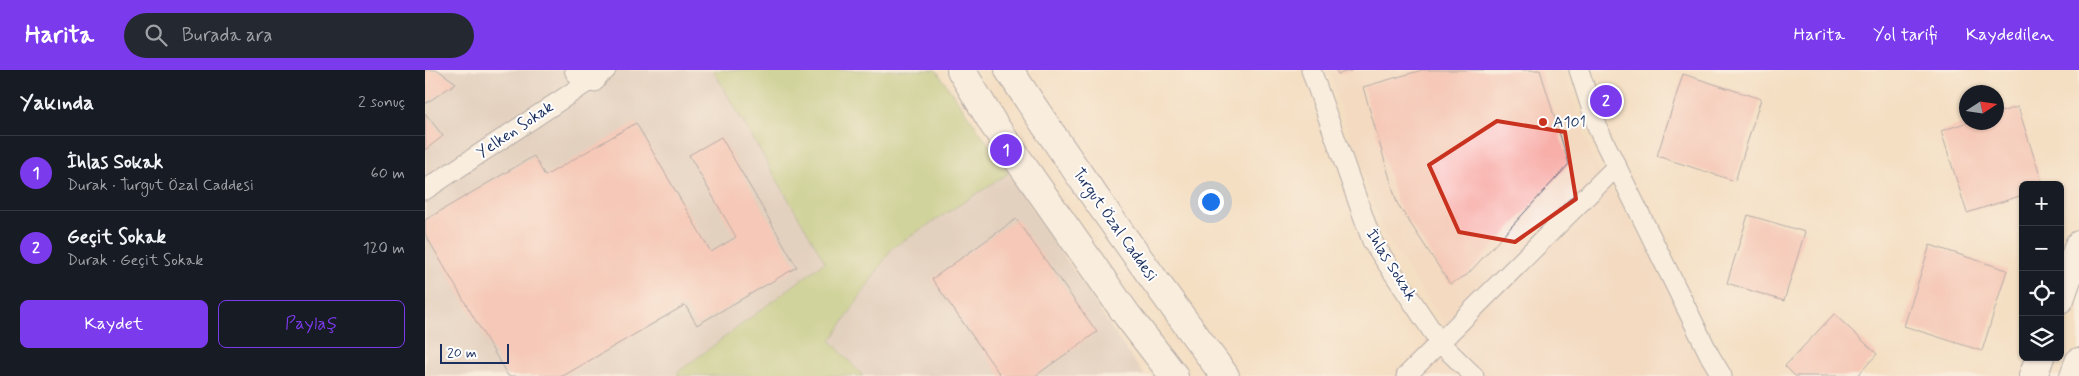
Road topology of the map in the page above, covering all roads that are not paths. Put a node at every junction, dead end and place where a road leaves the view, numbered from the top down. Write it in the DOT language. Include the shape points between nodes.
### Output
graph roads {
  1 [pos="961,70"];
  2 [pos="1009,70"];
  3 [pos="1311,70"];
  4 [pos="1579,70"];
  5 [pos="592,73"];
  6 [pos="1617,166"];
  7 [pos="425,190"];
  8 [pos="2079,245"];
  9 [pos="2064,288"];
  10 [pos="1440,343"];
  11 [pos="2039,361"];
  12 [pos="2079,362"];
  13 [pos="1174,376"];
  14 [pos="1225,376"];
  15 [pos="1406,376"];
  16 [pos="1474,376"];
  17 [pos="1722,376"];
  18 [pos="2033,376"];
  19 [pos="2074,376"];
  1 -- 13 [label="main road" via="994,124 1127,315"];
  2 -- 14 [label="main road, Turgut Özal Caddesi" via="1154,280"];
  3 -- 10 [label="street, İhlas Sokak" via="1372,241"];
  4 -- 6 [label="street" via="1598,129"];
  5 -- 7 [label="street, Yelken Sokak"];
  6 -- 10 [label="street"];
  6 -- 17 [label="street"];
  8 -- 9 [label="main road"];
  10 -- 15 [label="street"];
  10 -- 16 [label="street, İhlas Sokak"];
  11 -- 18 [label="main road"];
  12 -- 19 [label="main road"];
}
